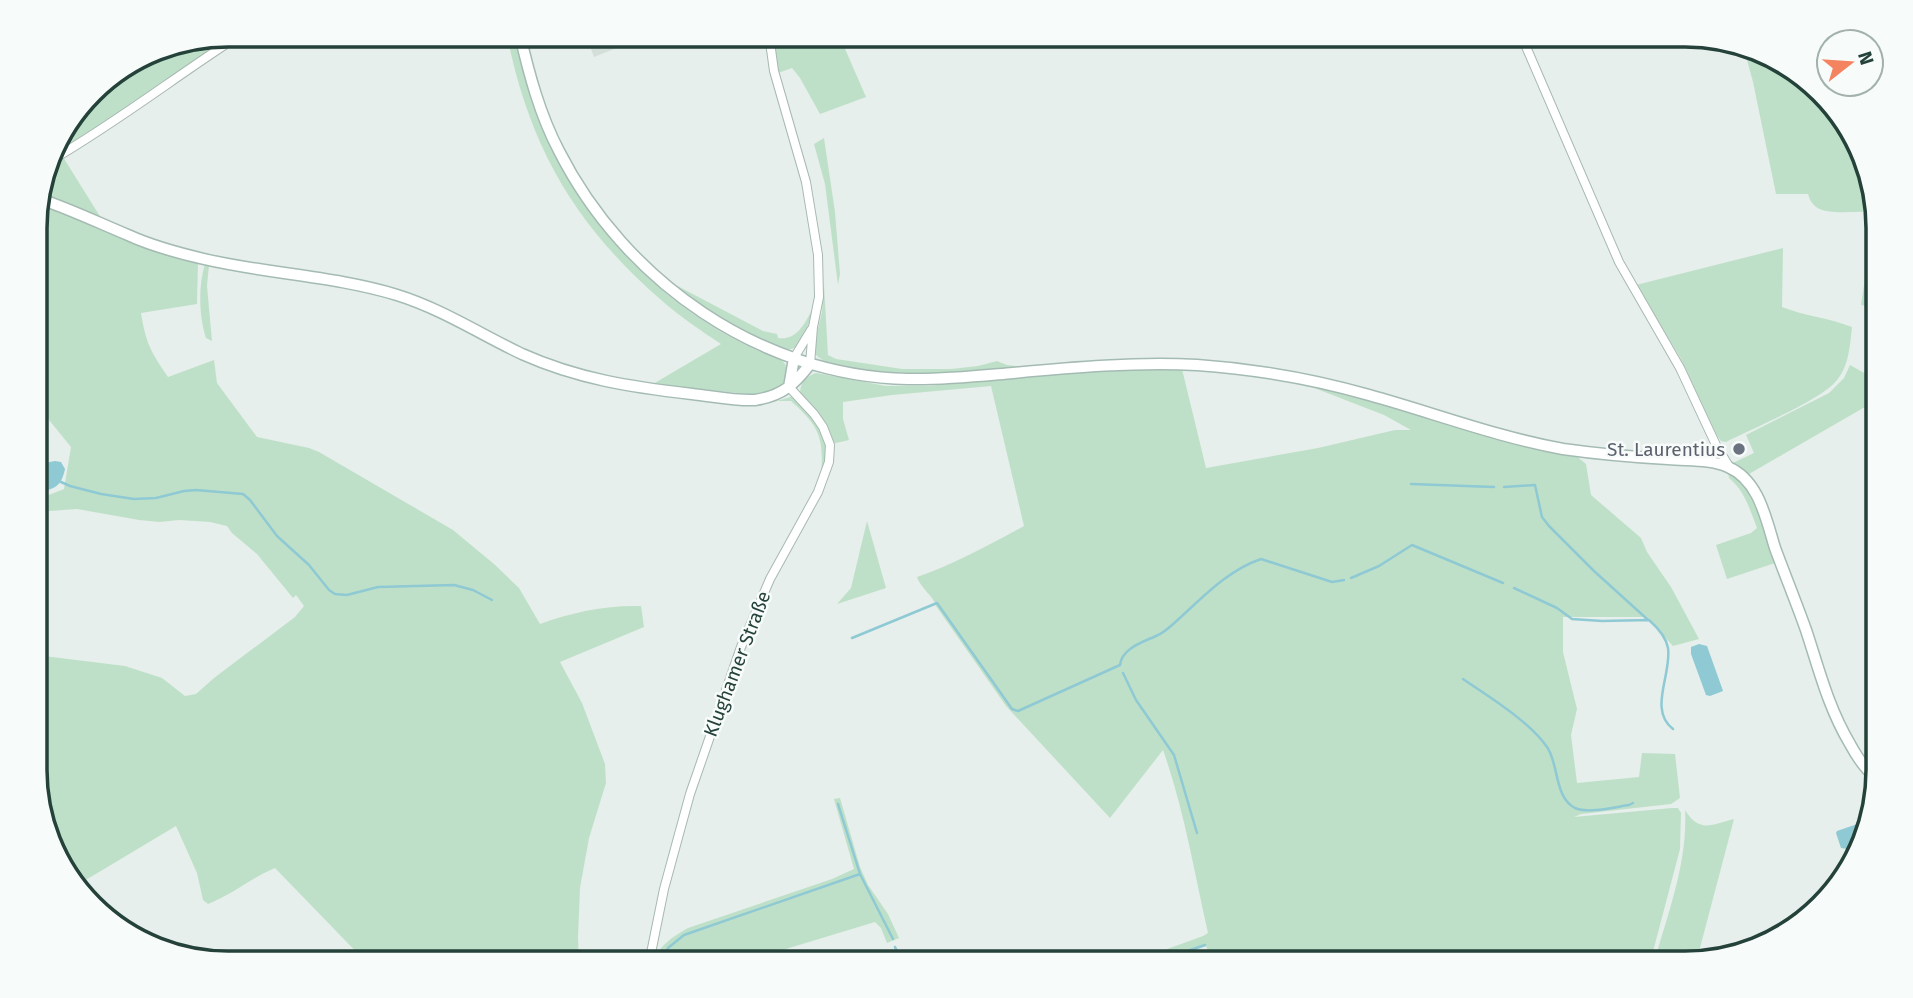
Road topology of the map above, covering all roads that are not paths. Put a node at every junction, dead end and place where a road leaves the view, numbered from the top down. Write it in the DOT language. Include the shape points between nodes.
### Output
graph roads {
  1 [pos="1526,47"];
  2 [pos="219,48"];
  3 [pos="523,48"];
  4 [pos="771,48"];
  5 [pos="64,153"];
  6 [pos="50,203"];
  7 [pos="813,327"];
  8 [pos="794,358"];
  9 [pos="810,363"];
  10 [pos="789,387"];
  11 [pos="1716,445"];
  12 [pos="1711,462"];
  13 [pos="1730,468"];
  14 [pos="1866,769"];
  15 [pos="651,951"];
  1 -- 11 [label="street" via="1619,262 1680,368"];
  2 -- 5 [label="street"];
  3 -- 8 [label="main road" via="558,150 586,198 617,237 693,307 731,331"];
  4 -- 7 [label="street" via="814,229 820,286"];
  6 -- 10 [label="main road" via="177,252 397,295 549,366 586,378 747,400 770,397"];
  7 -- 8 [label="street"];
  7 -- 9 [label="street"];
  8 -- 9 [label="main road"];
  8 -- 10 [label="main road"];
  9 -- 10 [label="main road"];
  9 -- 12 [label="main road" via="853,374 911,380 1132,364 1232,368 1329,384 1487,432 1550,446"];
  10 -- 15 [label="street, Klughamer Straße" via="827,434 829,462 741,647 690,794"];
  11 -- 12 [label="street"];
  11 -- 13 [label="street"];
  12 -- 13 [label="main road"];
  13 -- 14 [label="main road" via="1748,481 1759,501 1825,693"];
}
